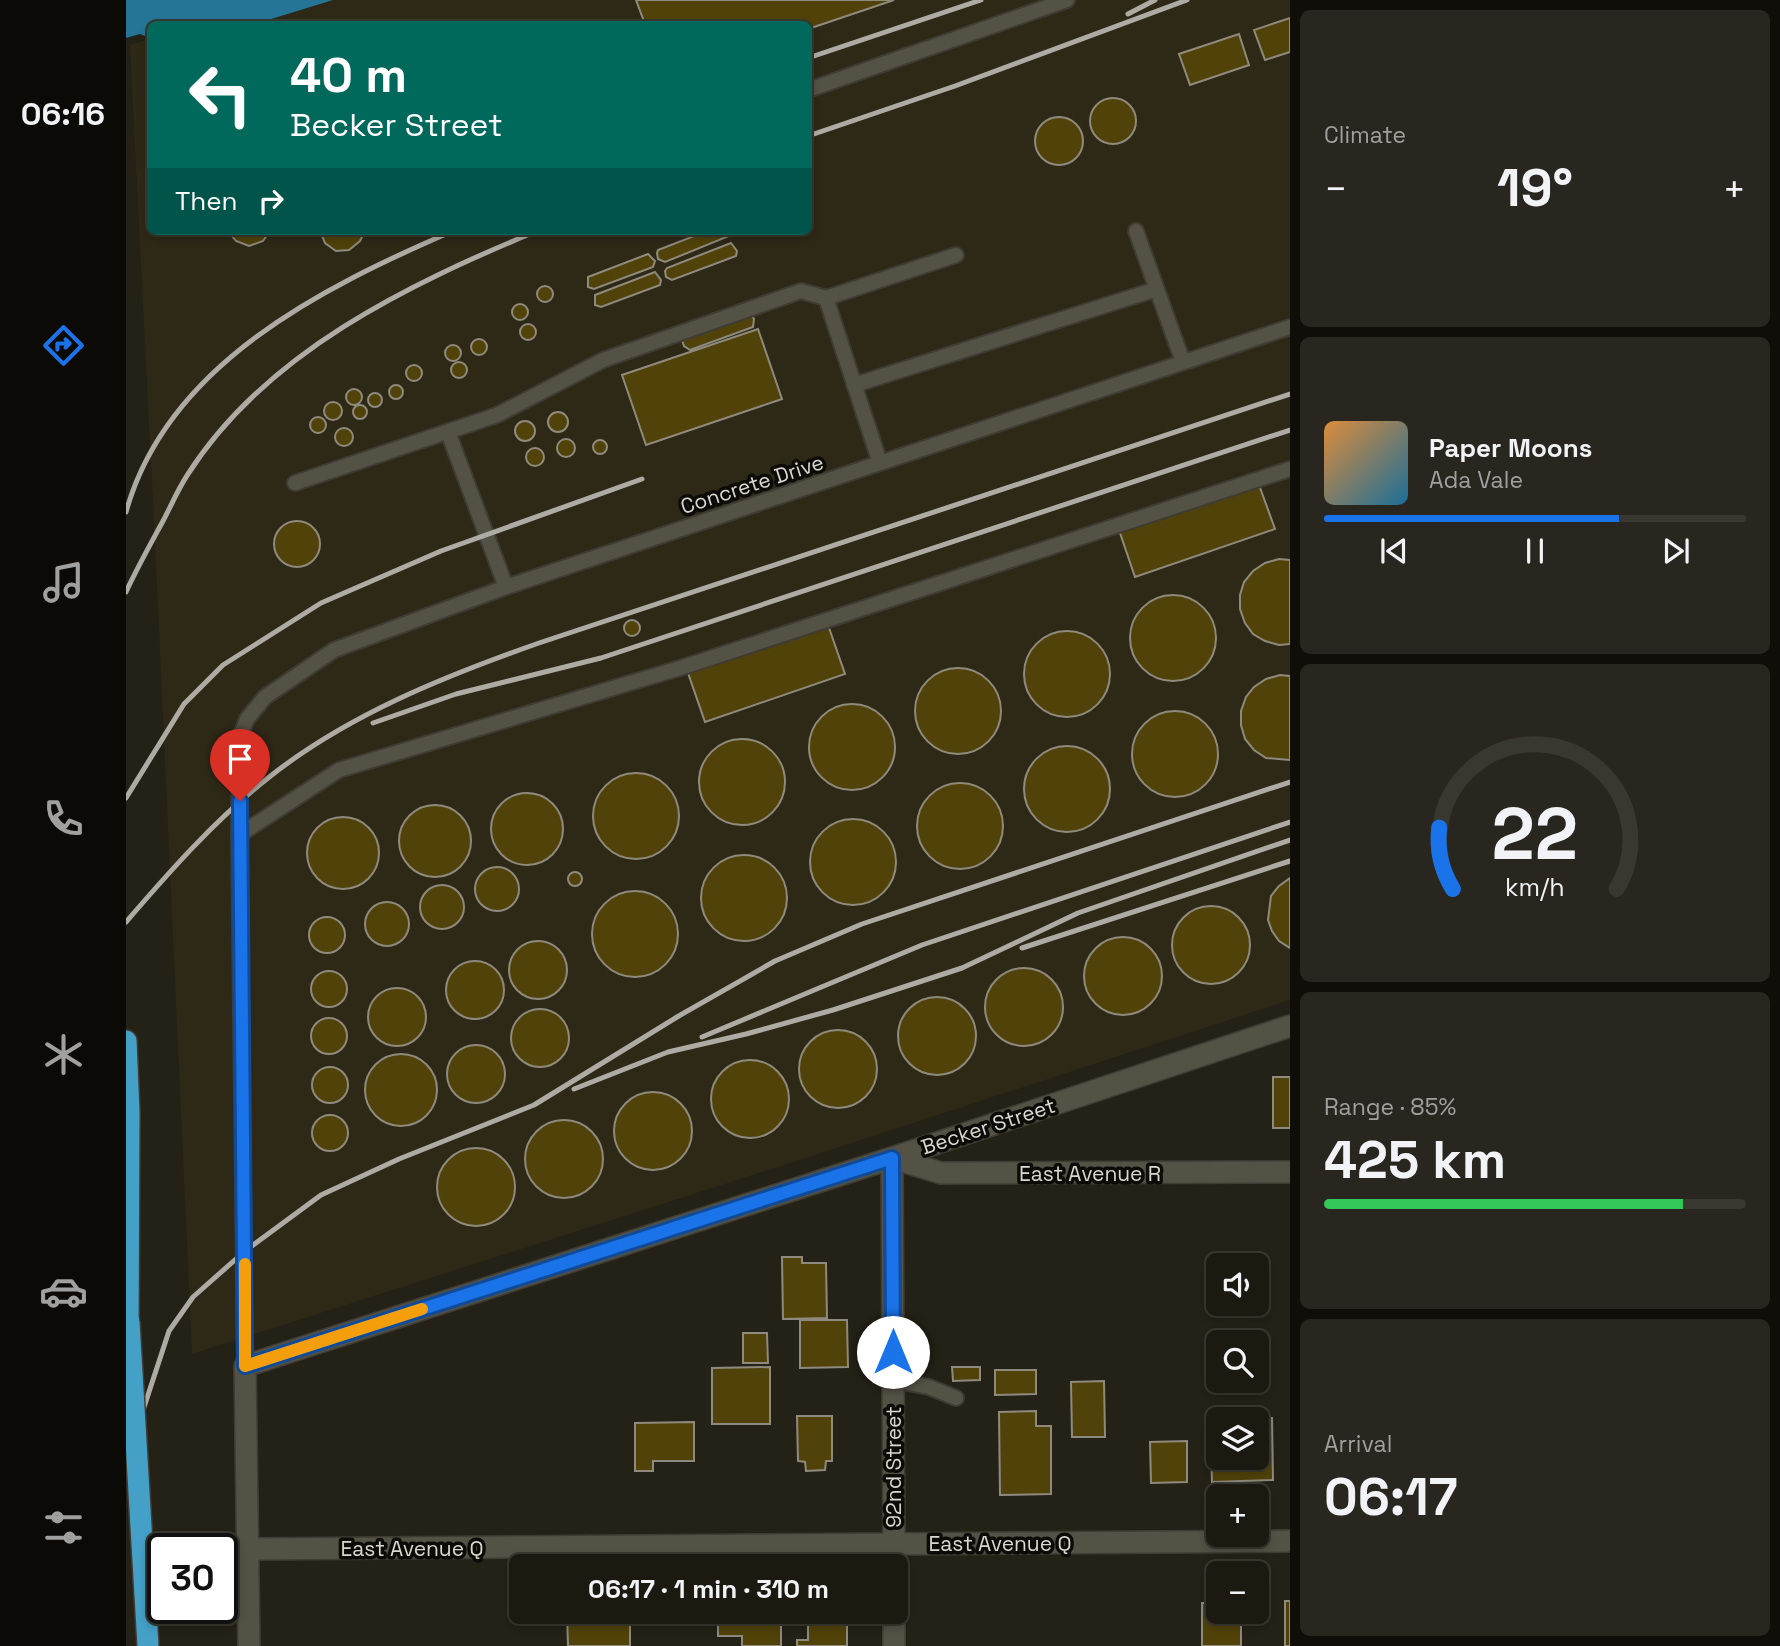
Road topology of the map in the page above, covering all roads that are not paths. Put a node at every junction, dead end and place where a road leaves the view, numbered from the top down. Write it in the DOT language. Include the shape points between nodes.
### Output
graph roads {
  1 [pos="1067,0"];
  2 [pos="812,89"];
  3 [pos="1136,230"];
  4 [pos="956,255"];
  5 [pos="1157,289"];
  6 [pos="825,298"];
  7 [pos="1290,327"];
  8 [pos="1183,362"];
  9 [pos="854,385"];
  10 [pos="448,432"];
  11 [pos="880,463"];
  12 [pos="1290,469"];
  13 [pos="295,483"];
  14 [pos="506,587"];
  15 [pos="239,835"];
  16 [pos="1290,1026"];
  17 [pos="126,1041"];
  18 [pos="892,1158"];
  19 [pos="1290,1172"];
  20 [pos="129,1322"];
  21 [pos="245,1366"];
  22 [pos="893,1380"];
  23 [pos="956,1398"];
  24 [pos="126,1438"];
  25 [pos="1290,1541"];
  26 [pos="893,1544"];
  27 [pos="247,1549"];
  28 [pos="893,1554"];
  29 [pos="894,1624"];
  30 [pos="148,1646"];
  31 [pos="249,1646"];
  32 [pos="894,1646"];
  1 -- 2 [label="lane"];
  3 -- 5 [label="lane"];
  4 -- 6 [label="lane"];
  5 -- 8 [label="lane"];
  5 -- 9 [label="lane"];
  6 -- 9 [label="lane"];
  6 -- 10 [label="lane" via="801,291 617,355 498,415"];
  7 -- 8 [label="lane, Concrete Drive"];
  8 -- 11 [label="lane, Concrete Drive"];
  9 -- 11 [label="lane"];
  10 -- 13 [label="lane"];
  10 -- 14 [label="lane"];
  11 -- 14 [label="lane, Concrete Drive"];
  12 -- 15 [label="lane" via="694,664 339,770"];
  14 -- 15 [label="lane, Concrete Drive" via="334,650 265,697 247,719 240,737"];
  15 -- 21 [label="lane"];
  16 -- 18 [label="street, Becker Street"];
  17 -- 20 [label="highway"];
  18 -- 19 [label="street, East Avenue R" via="941,1173"];
  18 -- 21 [label="street, Becker Street"];
  18 -- 22 [label="street, 92nd Street"];
  20 -- 24 [label="highway, bridge"];
  20 -- 30 [label="highway, bridge"];
  21 -- 27 [label="street"];
  22 -- 23 [label="lane"];
  22 -- 26 [label="street, 92nd Street"];
  25 -- 26 [label="street, East Avenue Q"];
  26 -- 27 [label="street, East Avenue Q"];
  26 -- 28 [label="street, 92nd Street"];
  27 -- 31 [label="street"];
  29 -- 32 [label="street"];
}
